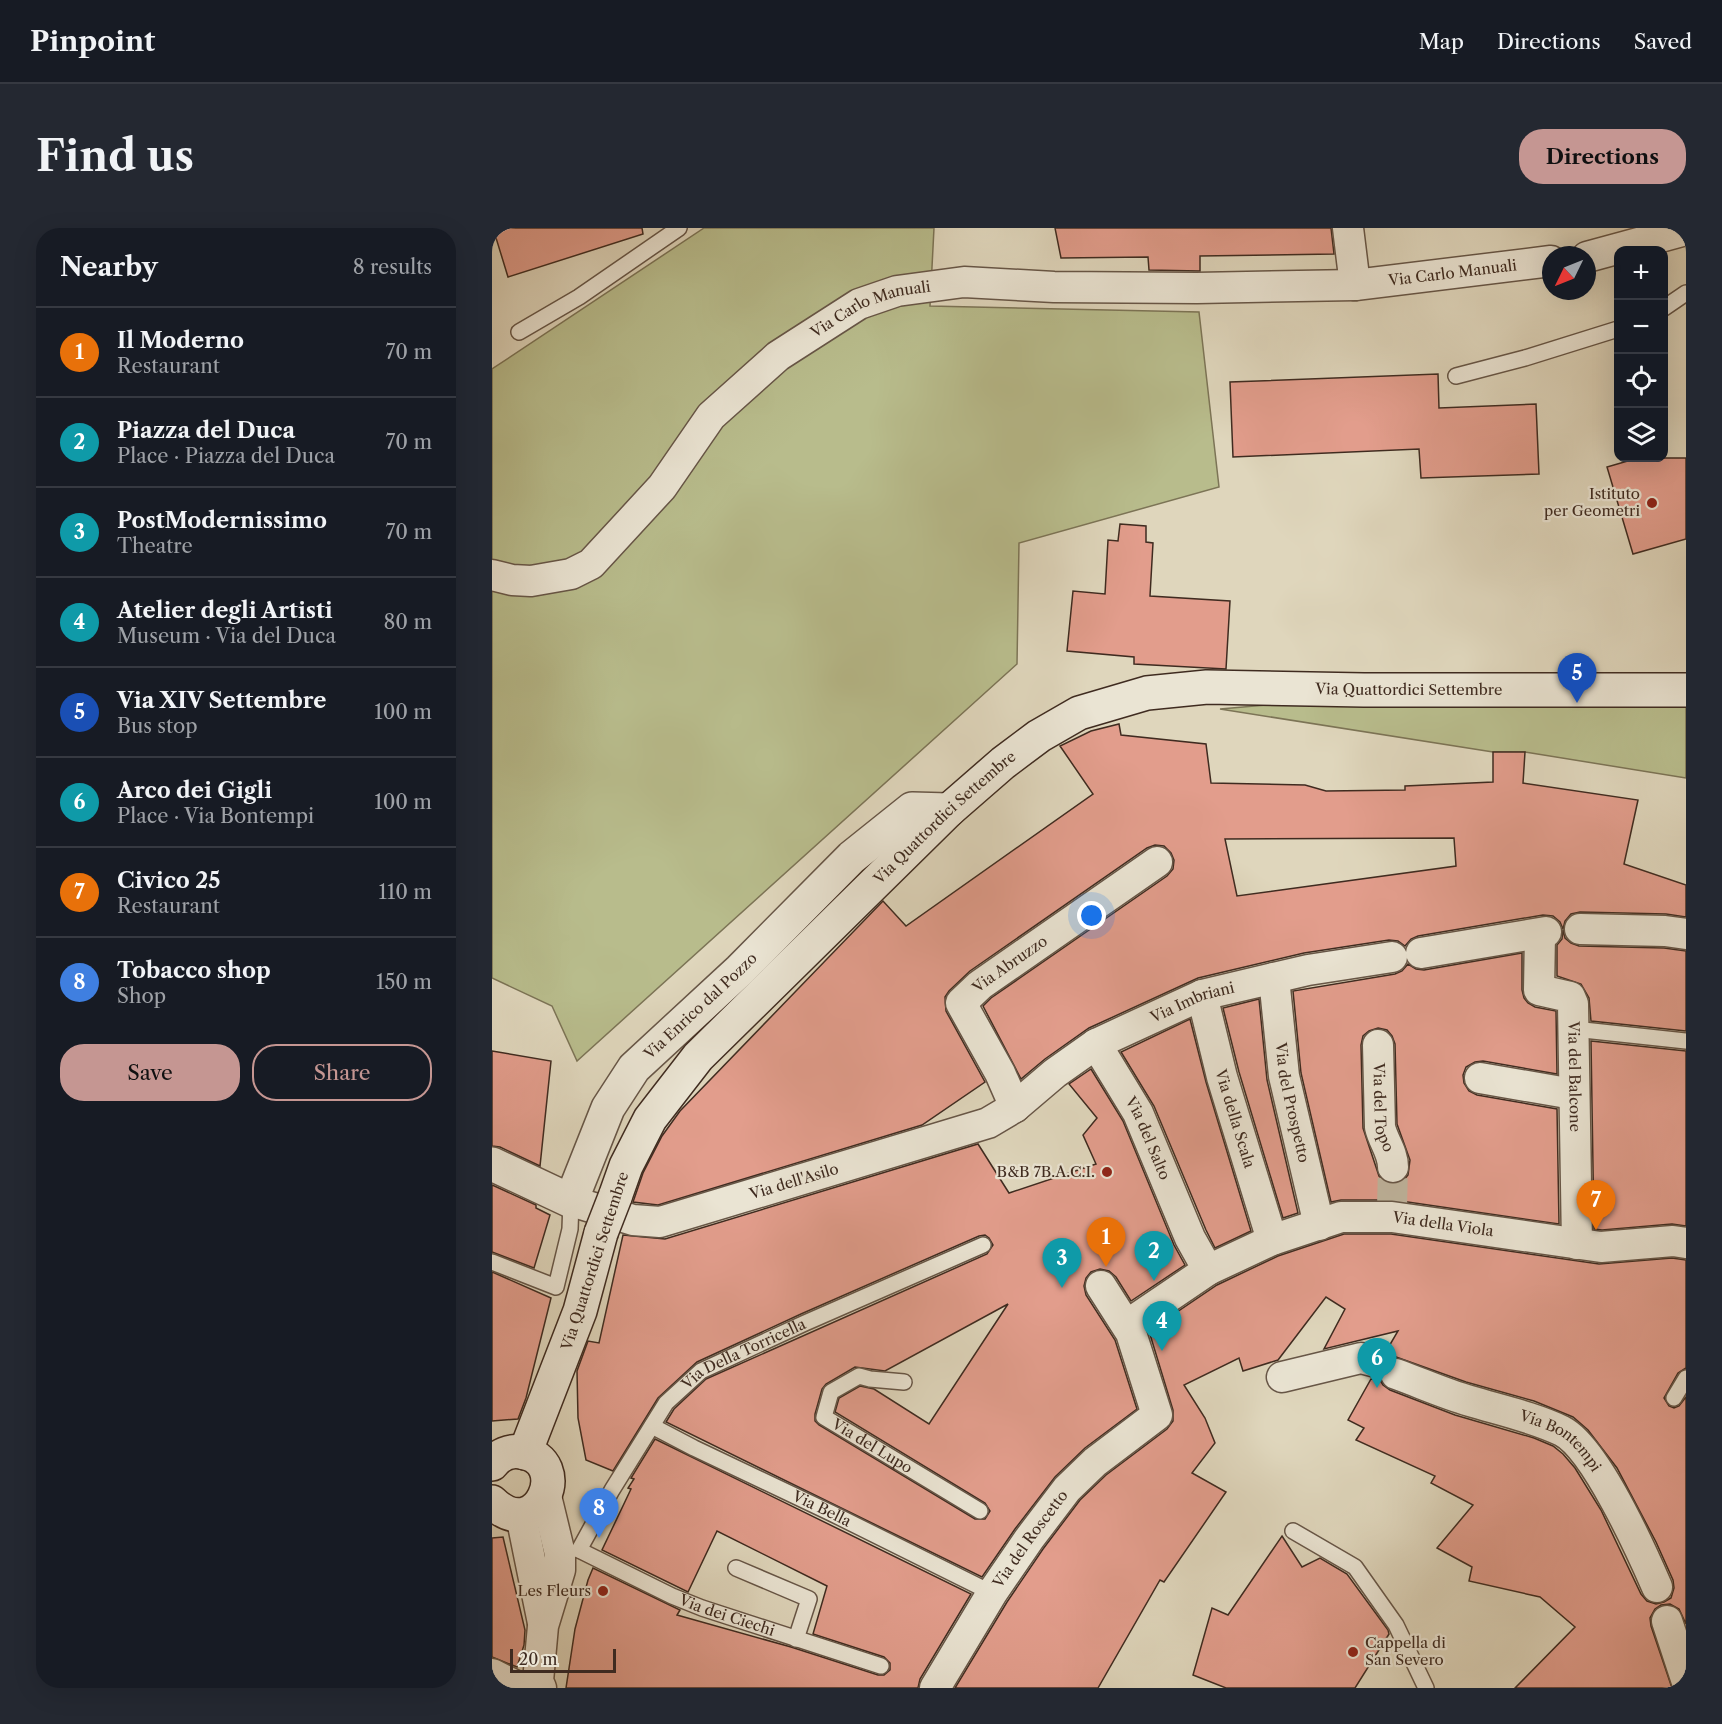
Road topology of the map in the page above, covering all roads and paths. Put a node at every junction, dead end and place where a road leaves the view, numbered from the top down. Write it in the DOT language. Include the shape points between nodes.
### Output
graph roads {
  1 [pos="679,228"];
  2 [pos="1348,228"];
  3 [pos="1686,230"];
  4 [pos="1596,255"];
  5 [pos="1542,262"];
  6 [pos="1355,285"];
  7 [pos="1686,293"];
  8 [pos="1668,305"];
  9 [pos="1614,329"];
  10 [pos="519,332"];
  11 [pos="1456,376"];
  12 [pos="492,574"];
  13 [pos="1686,690"];
  14 [pos="949,810"];
  15 [pos="1155,856"];
  16 [pos="1580,929"];
  17 [pos="1543,933"];
  18 [pos="1686,934"];
  19 [pos="1274,978"];
  20 [pos="1202,995"];
  21 [pos="1574,1029"];
  22 [pos="1686,1041"];
  23 [pos="1096,1044"];
  24 [pos="1378,1045"];
  25 [pos="1480,1078"];
  26 [pos="1573,1094"];
  27 [pos="1016,1107"];
  28 [pos="492,1164"];
  29 [pos="1393,1167"];
  30 [pos="571,1201"];
  31 [pos="1319,1225"];
  32 [pos="1272,1240"];
  33 [pos="1686,1243"];
  34 [pos="1577,1244"];
  35 [pos="983,1245"];
  36 [pos="492,1262"];
  37 [pos="1208,1270"];
  38 [pos="1101,1286"];
  39 [pos="1127,1325"];
  40 [pos="1282,1377"];
  41 [pos="1686,1378"];
  42 [pos="904,1382"];
  43 [pos="1674,1398"];
  44 [pos="652,1425"];
  45 [pos="525,1453"];
  46 [pos="492,1464"];
  47 [pos="520,1504"];
  48 [pos="980,1511"];
  49 [pos="1293,1531"];
  50 [pos="570,1552"];
  51 [pos="529,1561"];
  52 [pos="736,1568"];
  53 [pos="1657,1587"];
  54 [pos="992,1593"];
  55 [pos="1667,1621"];
  56 [pos="543,1626"];
  57 [pos="796,1639"];
  58 [pos="881,1666"];
  59 [pos="492,1674"];
  60 [pos="1686,1679"];
  61 [pos="932,1684"];
  62 [pos="531,1686"];
  63 [pos="1426,1688"];
  1 -- 10 [label="lane" via="579,297"];
  2 -- 6 [label="street"];
  3 -- 4 [label="street"];
  5 -- 6 [label="street, Via Carlo Manuali"];
  6 -- 12 [label="street, Via Carlo Manuali" via="1197,288 963,282 887,294 859,304 778,356 711,416 662,487 591,564 571,574 531,581"];
  7 -- 8 [label="lane"];
  9 -- 11 [label="lane"];
  13 -- 14 [label="main road, Via Quattordici Settembre" via="1207,687 1147,693 1078,713 1039,736"];
  14 -- 30 [label="main road, Via Enrico dal Pozzo" via="912,809 852,857 740,970 634,1068 608,1108"];
  14 -- 45 [label="main road, Via Quattordici Settembre, bridge" via="698,1057 650,1119 626,1166 580,1311"];
  15 -- 27 [label="street, Via Abruzzo" via="961,1003"];
  16 -- 18 [label="street"];
  17 -- 19 [label="street, Via Imbriani"];
  17 -- 21 [label="street, Via del Balcone" via="1539,990 1570,997"];
  19 -- 20 [label="street, Via Imbriani"];
  19 -- 31 [label="street, Via del Prospetto" via="1284,1076"];
  20 -- 23 [label="street, Via Imbriani"];
  20 -- 32 [label="street, Via della Scala" via="1222,1077"];
  21 -- 22 [label="lane"];
  21 -- 26 [label="street, Via del Balcone"];
  23 -- 27 [label="street, Via Imbriani" via="1055,1072"];
  23 -- 37 [label="street, Via del Salto" via="1138,1113 1190,1238"];
  24 -- 29 [label="street, Via del Topo" via="1380,1127 1393,1157"];
  25 -- 26 [label="street"];
  26 -- 34 [label="street, Via del Balcone"];
  27 -- 30 [label="street, Via dell'Asilo" via="988,1123 660,1222 633,1220"];
  28 -- 30 [label="main road"];
  30 -- 36 [label="lane" via="570,1229 556,1287"];
  31 -- 32 [label="street, Via della Viola"];
  31 -- 34 [label="street, Via della Viola" via="1341,1217 1392,1213"];
  32 -- 37 [label="street, Via della Viola"];
  33 -- 34 [label="street, Via della Viola" via="1601,1247"];
  35 -- 44 [label="lane, Via Della Torricella" via="701,1371 666,1403"];
  37 -- 39 [label="street, Via della Viola"];
  38 -- 39 [label="street"];
  39 -- 54 [label="street, Via del Roscetto" via="1157,1415 1095,1462 1023,1536"];
  40 -- 53 [label="street, Via Bontempi" via="1361,1358 1467,1401 1564,1432 1616,1483 1628,1525"];
  41 -- 43 [label="lane"];
  42 -- 48 [label="lane, Via del Lupo" via="859,1376 831,1392 824,1417"];
  44 -- 50 [label="lane, Via Della Torricella"];
  44 -- 54 [label="lane, Via Bella"];
  45 -- 46 [label="main road" via="504,1454"];
  45 -- 47 [label="main road" via="543,1465 548,1486"];
  47 -- 50 [label="street"];
  47 -- 51 [label="street"];
  49 -- 63 [label="lane" via="1355,1567 1396,1625"];
  50 -- 51 [label="lane"];
  50 -- 56 [label="street" via="560,1570"];
  50 -- 57 [label="lane, Via dei Ciechi" via="682,1600"];
  51 -- 56 [label="street"];
  52 -- 57 [label="lane" via="809,1599"];
  54 -- 61 [label="street, Via del Roscetto"];
  55 -- 60 [label="street"];
  56 -- 62 [label="street"];
  57 -- 58 [label="lane, Via dei Ciechi"];
  59 -- 62 [label="street"];
}
